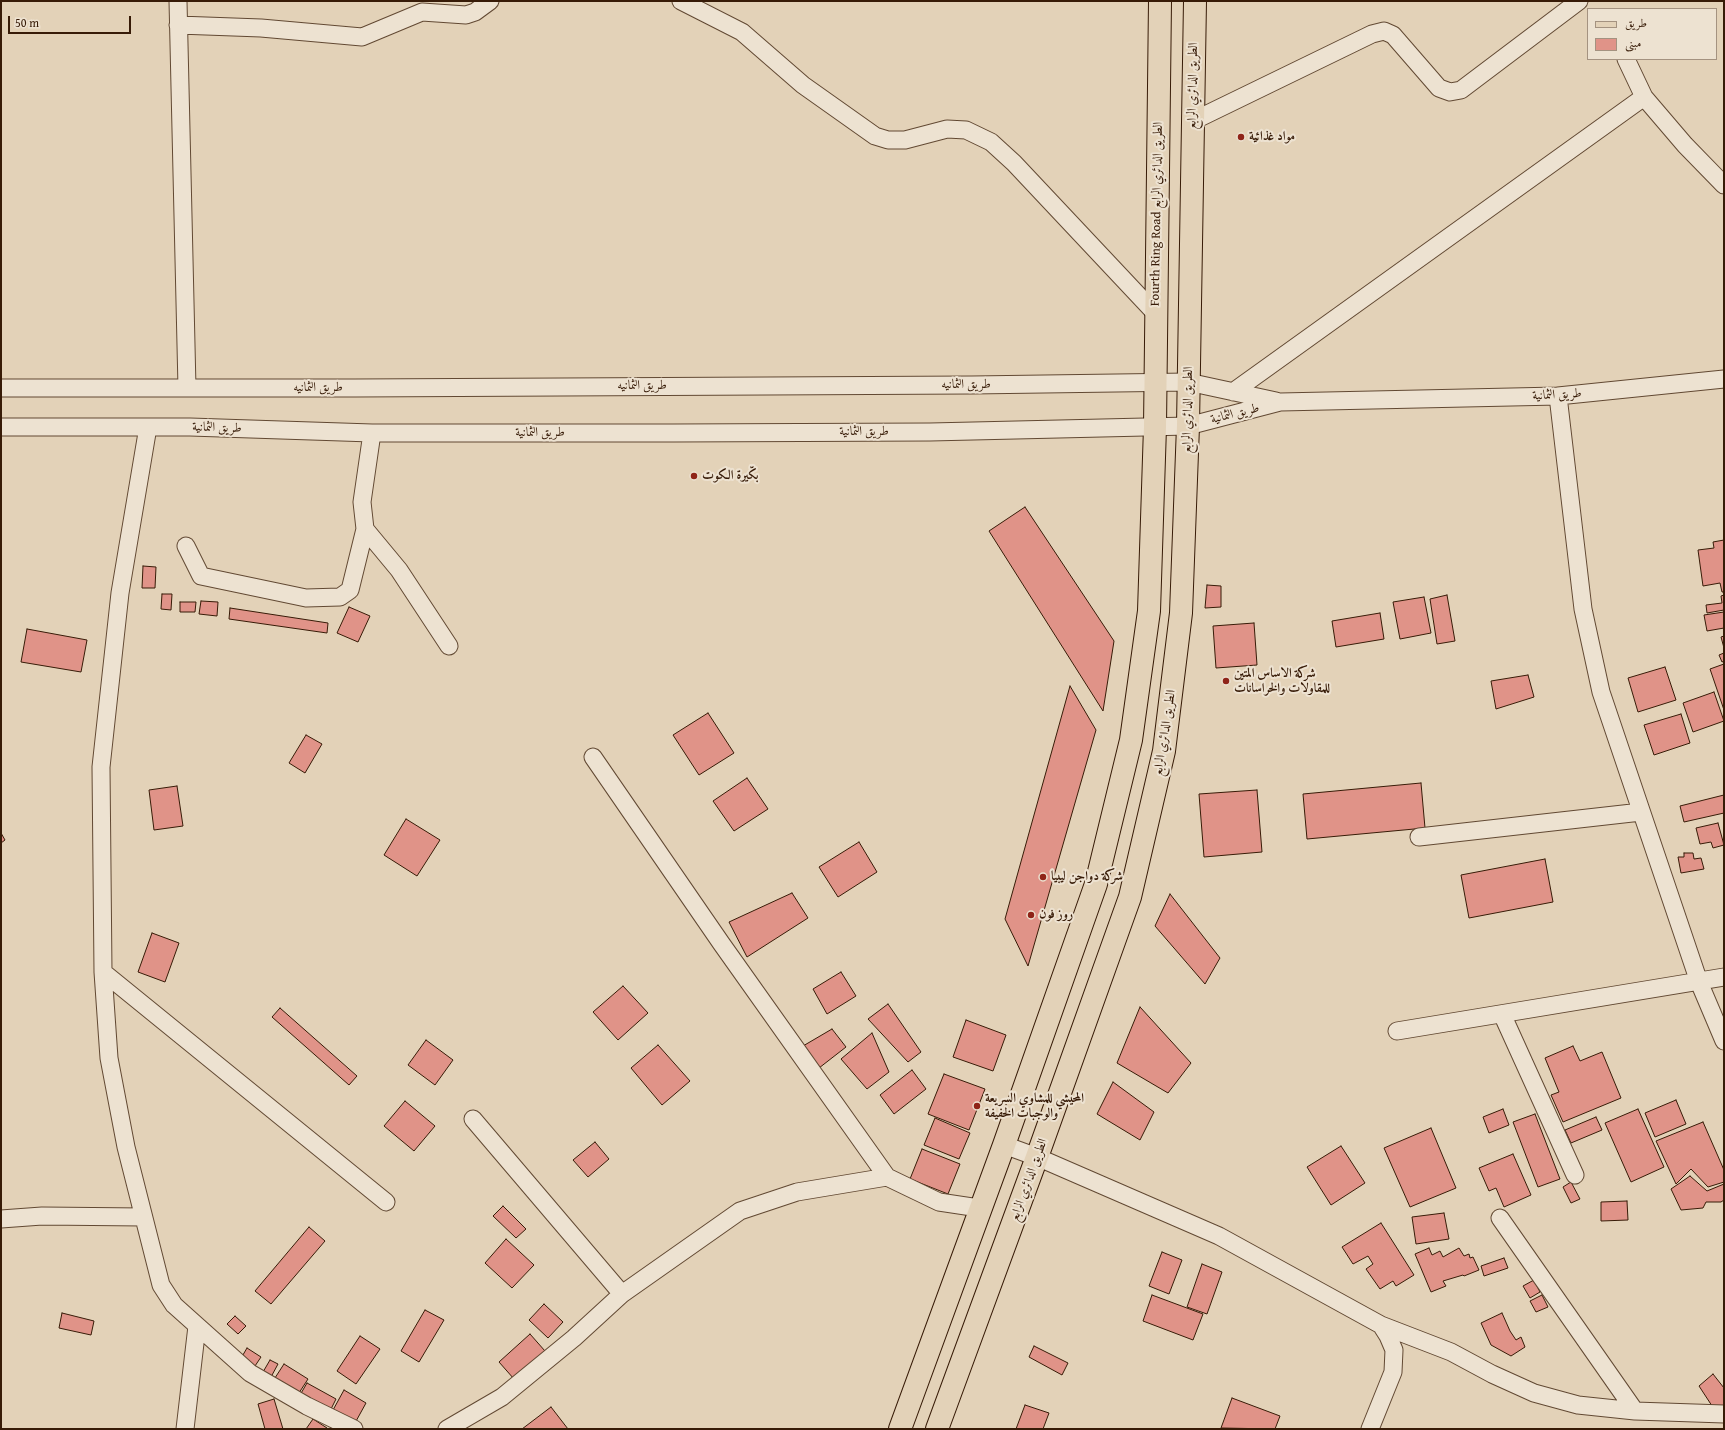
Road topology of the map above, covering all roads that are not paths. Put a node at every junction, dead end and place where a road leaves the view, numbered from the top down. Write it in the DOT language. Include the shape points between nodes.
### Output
graph roads {
  1 [pos="178,1"];
  2 [pos="490,1"];
  3 [pos="681,1"];
  4 [pos="1160,1"];
  5 [pos="1195,1"];
  6 [pos="1579,1"];
  7 [pos="178,25"];
  8 [pos="1626,60"];
  9 [pos="1644,97"];
  10 [pos="1193,121"];
  11 [pos="1724,185"];
  12 [pos="1156,314"];
  13 [pos="1724,379"];
  14 [pos="1155,382"];
  15 [pos="1188,382"];
  16 [pos="1,388"];
  17 [pos="187,388"];
  18 [pos="1233,392"];
  19 [pos="1558,396"];
  20 [pos="1280,402"];
  21 [pos="1154,426"];
  22 [pos="1188,426"];
  23 [pos="1,427"];
  24 [pos="148,427"];
  25 [pos="372,433"];
  26 [pos="365,529"];
  27 [pos="186,546"];
  28 [pos="449,646"];
  29 [pos="593,757"];
  30 [pos="1641,812"];
  31 [pos="1419,837"];
  32 [pos="103,972"];
  33 [pos="1724,977"];
  34 [pos="1699,982"];
  35 [pos="1502,1014"];
  36 [pos="1397,1031"];
  37 [pos="1724,1041"];
  38 [pos="473,1119"];
  39 [pos="1004,1144"];
  40 [pos="1037,1157"];
  41 [pos="1575,1175"];
  42 [pos="887,1177"];
  43 [pos="386,1202"];
  44 [pos="979,1208"];
  45 [pos="143,1217"];
  46 [pos="1500,1218"];
  47 [pos="1,1219"];
  48 [pos="622,1294"];
  49 [pos="1381,1325"];
  50 [pos="197,1326"];
  51 [pos="1635,1411"];
  52 [pos="1724,1414"];
  53 [pos="185,1429"];
  54 [pos="354,1429"];
  55 [pos="448,1429"];
  56 [pos="900,1429"];
  57 [pos="938,1429"];
  58 [pos="1370,1429"];
  1 -- 7 [label="street"];
  2 -- 7 [label="street" via="466,15 422,12 362,37 261,28"];
  3 -- 12 [label="street" via="742,32 803,85 875,136 888,140 905,140 947,129 959,129 991,142 1014,163"];
  4 -- 12 [label="main road, Fourth Ring Road الطريق الدائري الرابع"];
  5 -- 10 [label="main road, الطريق الدائري الرابع"];
  6 -- 10 [label="street" via="1461,90 1450,92 1439,88 1393,35 1384,31 1372,34"];
  7 -- 17 [label="street"];
  8 -- 9 [label="street"];
  9 -- 11 [label="street"];
  9 -- 18 [label="street"];
  10 -- 15 [label="main road, الطريق الدائري الرابع"];
  12 -- 14 [label="main road, Fourth Ring Road الطريق الدائري الرابع"];
  13 -- 19 [label="street, طريق الثمانية"];
  14 -- 15 [label="street, طريق الثمانيه"];
  14 -- 17 [label="street, طريق الثمانيه"];
  14 -- 21 [label="main road, Fourth Ring Road الطريق الدائري الرابع"];
  15 -- 18 [label="street, طريق الثمانيه"];
  15 -- 22 [label="main road, الطريق الدائري الرابع"];
  16 -- 17 [label="street, طريق الثمانيه"];
  18 -- 20 [label="street, طريق الثمانيه"];
  19 -- 20 [label="street, طريق الثمانية"];
  19 -- 30 [label="street" via="1583,609 1601,692"];
  20 -- 22 [label="street, طريق الثمانية"];
  21 -- 22 [label="street, طريق الثمانية"];
  21 -- 25 [label="street, طريق الثمانية" via="930,432"];
  21 -- 39 [label="main road" via="1149,611 1131,740 1096,884"];
  22 -- 40 [label="main road, الطريق الدائري الرابع" via="1181,613 1164,751 1130,897"];
  23 -- 24 [label="street, طريق الثمانية"];
  24 -- 25 [label="street, طريق الثمانية"];
  24 -- 32 [label="street" via="120,593 101,767"];
  25 -- 26 [label="street" via="362,502"];
  26 -- 27 [label="street" via="350,590 340,597 306,598 201,576"];
  26 -- 28 [label="street" via="399,570"];
  29 -- 42 [label="street"];
  30 -- 31 [label="street"];
  30 -- 34 [label="street"];
  32 -- 43 [label="street"];
  32 -- 45 [label="street" via="109,1058"];
  33 -- 34 [label="street"];
  34 -- 35 [label="street"];
  34 -- 37 [label="street"];
  35 -- 36 [label="street"];
  35 -- 41 [label="street"];
  38 -- 48 [label="street"];
  39 -- 40 [label="street"];
  39 -- 44 [label="main road"];
  40 -- 49 [label="street" via="1219,1236"];
  40 -- 57 [label="main road, الطريق الدائري الرابع"];
  42 -- 44 [label="street" via="939,1202"];
  42 -- 48 [label="street" via="797,1192 740,1211"];
  44 -- 56 [label="main road"];
  45 -- 47 [label="street" via="42,1216"];
  45 -- 50 [label="street" via="161,1285 174,1305"];
  46 -- 51 [label="street"];
  48 -- 55 [label="street" via="574,1338 502,1397"];
  49 -- 51 [label="street" via="1451,1352 1534,1393 1578,1404"];
  49 -- 58 [label="street" via="1394,1350 1393,1372"];
  50 -- 53 [label="street"];
  50 -- 54 [label="street" via="250,1373 307,1406"];
  51 -- 52 [label="street"];
}
